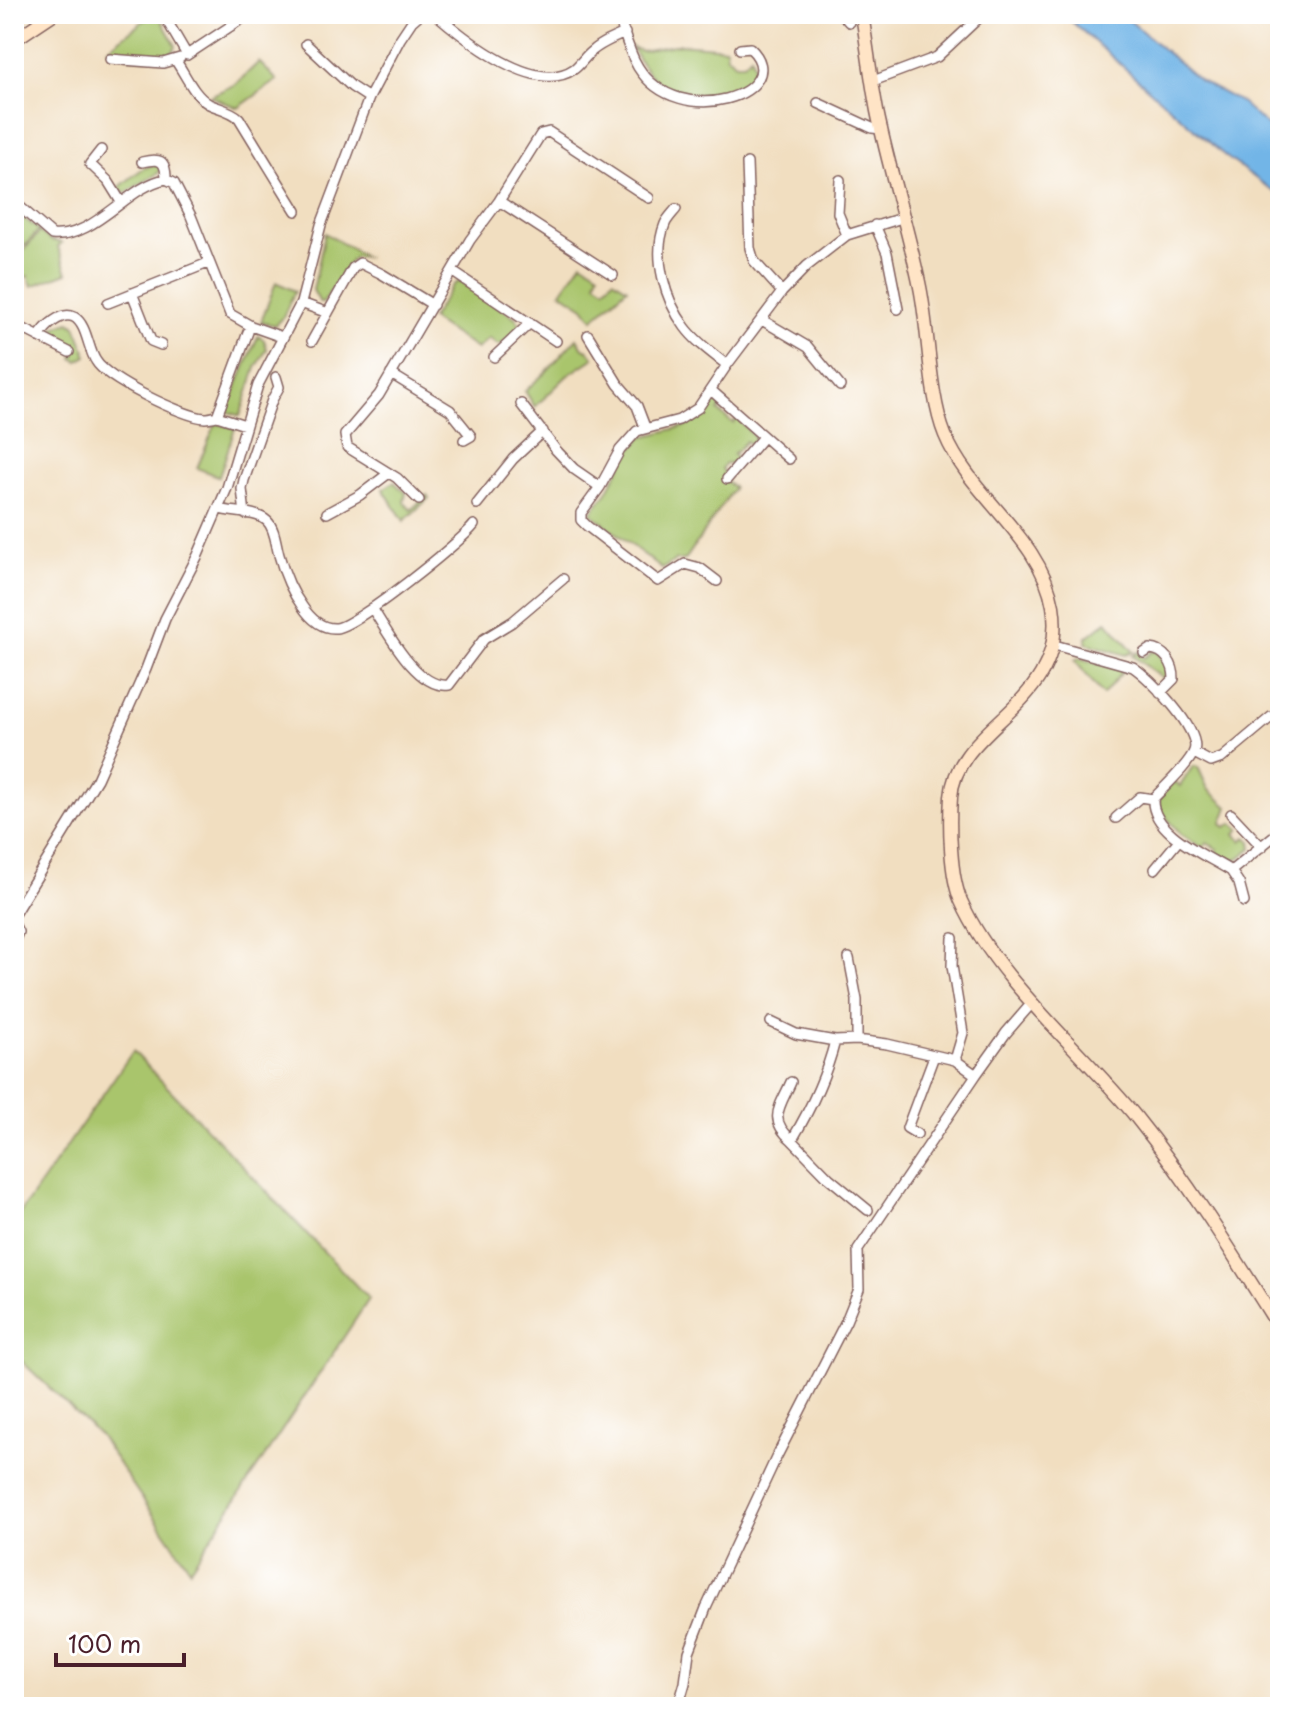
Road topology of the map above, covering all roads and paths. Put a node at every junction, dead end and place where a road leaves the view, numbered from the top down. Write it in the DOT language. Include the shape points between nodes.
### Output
graph roads {
  1 [pos="53,14"];
  2 [pos="163,14"];
  3 [pos="249,14"];
  4 [pos="420,14"];
  5 [pos="436,14"];
  6 [pos="618,14"];
  7 [pos="862,14"];
  8 [pos="983,14"];
  9 [pos="625,33"];
  10 [pos="14,40"];
  11 [pos="306,44"];
  12 [pos="740,49"];
  13 [pos="187,55"];
  14 [pos="110,59"];
  15 [pos="176,61"];
  16 [pos="872,74"];
  17 [pos="369,98"];
  18 [pos="818,103"];
  19 [pos="882,129"];
  20 [pos="101,150"];
  21 [pos="142,162"];
  22 [pos="747,163"];
  23 [pos="166,179"];
  24 [pos="840,180"];
  25 [pos="649,198"];
  26 [pos="499,201"];
  27 [pos="121,202"];
  28 [pos="676,209"];
  29 [pos="14,210"];
  30 [pos="296,211"];
  31 [pos="905,217"];
  32 [pos="875,225"];
  33 [pos="847,235"];
  34 [pos="208,263"];
  35 [pos="453,272"];
  36 [pos="613,275"];
  37 [pos="782,292"];
  38 [pos="132,293"];
  39 [pos="108,303"];
  40 [pos="301,303"];
  41 [pos="433,305"];
  42 [pos="898,309"];
  43 [pos="328,313"];
  44 [pos="762,320"];
  45 [pos="530,323"];
  46 [pos="14,324"];
  47 [pos="248,332"];
  48 [pos="588,335"];
  49 [pos="39,337"];
  50 [pos="282,337"];
  51 [pos="312,341"];
  52 [pos="556,341"];
  53 [pos="161,345"];
  54 [pos="69,352"];
  55 [pos="494,357"];
  56 [pos="727,365"];
  57 [pos="391,374"];
  58 [pos="276,377"];
  59 [pos="840,386"];
  60 [pos="712,391"];
  61 [pos="521,404"];
  62 [pos="217,416"];
  63 [pos="245,425"];
  64 [pos="645,427"];
  65 [pos="543,431"];
  66 [pos="763,437"];
  67 [pos="464,440"];
  68 [pos="789,459"];
  69 [pos="389,473"];
  70 [pos="727,479"];
  71 [pos="600,487"];
  72 [pos="419,500"];
  73 [pos="477,504"];
  74 [pos="219,509"];
  75 [pos="327,513"];
  76 [pos="245,514"];
  77 [pos="474,525"];
  78 [pos="563,579"];
  79 [pos="717,581"];
  80 [pos="372,608"];
  81 [pos="1051,644"];
  82 [pos="1144,653"];
  83 [pos="1160,693"];
  84 [pos="1271,717"];
  85 [pos="1194,753"];
  86 [pos="1153,799"];
  87 [pos="1231,814"];
  88 [pos="1116,818"];
  89 [pos="1280,831"];
  90 [pos="1179,840"];
  91 [pos="1262,847"];
  92 [pos="1155,869"];
  93 [pos="1231,871"];
  94 [pos="1244,902"];
  95 [pos="14,914"];
  96 [pos="14,924"];
  97 [pos="953,938"];
  98 [pos="14,942"];
  99 [pos="849,958"];
  100 [pos="1032,1003"];
  101 [pos="771,1022"];
  102 [pos="857,1040"];
  103 [pos="835,1041"];
  104 [pos="934,1056"];
  105 [pos="955,1060"];
  106 [pos="976,1075"];
  107 [pos="791,1082"];
  108 [pos="917,1134"];
  109 [pos="792,1140"];
  110 [pos="868,1210"];
  111 [pos="1280,1329"];
  112 [pos="678,1707"];
  1 -- 10 [label="street"];
  2 -- 13 [label="street"];
  3 -- 13 [label="street"];
  4 -- 17 [label="street" via="400,39"];
  5 -- 9 [label="street" via="495,57 547,77 574,69 590,52"];
  6 -- 9 [label="street"];
  7 -- 16 [label="street"];
  8 -- 16 [label="street" via="937,57"];
  9 -- 12 [label="street" via="645,76 670,95 694,102 723,99 755,85 759,59 750,48"];
  11 -- 17 [label="street"];
  13 -- 15 [label="street"];
  14 -- 15 [label="street"];
  15 -- 30 [label="street" via="199,96 239,118"];
  16 -- 19 [label="street"];
  17 -- 40 [label="street" via="321,225"];
  18 -- 19 [label="street"];
  19 -- 31 [label="street"];
  20 -- 27 [label="street" via="90,164"];
  21 -- 23 [label="street" via="164,163"];
  22 -- 37 [label="street" via="750,248 754,261"];
  23 -- 27 [label="street"];
  23 -- 34 [label="street" via="174,183 191,216"];
  24 -- 33 [label="street" via="838,213"];
  25 -- 26 [label="street" via="545,132"];
  26 -- 35 [label="street"];
  26 -- 36 [label="street"];
  27 -- 29 [label="street" via="106,216 57,236 19,206"];
  28 -- 56 [label="street" via="665,224 661,245 668,297 692,335"];
  31 -- 32 [label="street"];
  31 -- 81 [label="street" via="942,426 960,465 1042,572 1053,609"];
  32 -- 33 [label="street"];
  32 -- 42 [label="street" via="887,253"];
  33 -- 37 [label="street"];
  34 -- 38 [label="street"];
  34 -- 50 [label="street" via="230,314"];
  35 -- 41 [label="street"];
  35 -- 45 [label="street"];
  37 -- 44 [label="street"];
  38 -- 39 [label="street"];
  38 -- 53 [label="street" via="151,341"];
  40 -- 43 [label="street"];
  40 -- 50 [label="street"];
  41 -- 43 [label="street" via="360,263"];
  41 -- 57 [label="street"];
  43 -- 51 [label="street"];
  44 -- 56 [label="street"];
  44 -- 59 [label="street" via="808,347"];
  45 -- 52 [label="street"];
  45 -- 55 [label="street"];
  46 -- 49 [label="street"];
  47 -- 62 [label="street"];
  48 -- 64 [label="street" via="637,406"];
  49 -- 54 [label="street"];
  49 -- 62 [label="street" via="55,321 76,318 97,364 127,386 166,405 205,418"];
  50 -- 63 [label="street"];
  56 -- 60 [label="street"];
  57 -- 67 [label="street" via="450,410 471,436"];
  57 -- 69 [label="street" via="344,440"];
  58 -- 76 [label="street" via="279,387 242,489"];
  60 -- 64 [label="street" via="679,420"];
  60 -- 66 [label="street"];
  61 -- 65 [label="street"];
  62 -- 63 [label="street"];
  63 -- 74 [label="street"];
  64 -- 71 [label="street" via="620,450"];
  65 -- 71 [label="street" via="574,469"];
  65 -- 73 [label="street"];
  66 -- 68 [label="street"];
  66 -- 70 [label="street"];
  69 -- 72 [label="street"];
  69 -- 75 [label="street"];
  71 -- 79 [label="street" via="581,513 587,526 658,581 685,564"];
  74 -- 76 [label="street"];
  74 -- 95 [label="street" via="97,779"];
  76 -- 80 [label="street" via="269,523 294,593 314,621 341,628"];
  77 -- 80 [label="street"];
  78 -- 80 [label="street" via="484,639 444,686 413,668"];
  81 -- 83 [label="street" via="1133,667"];
  81 -- 100 [label="street" via="1031,689 960,765 951,794 959,897 977,933"];
  82 -- 83 [label="street" via="1159,650 1172,665 1174,679"];
  83 -- 85 [label="street" via="1188,724 1196,742"];
  84 -- 85 [label="street" via="1222,758 1211,762"];
  85 -- 86 [label="street"];
  86 -- 88 [label="street" via="1140,797"];
  86 -- 90 [label="street" via="1155,813"];
  87 -- 91 [label="street"];
  89 -- 91 [label="street"];
  90 -- 92 [label="street"];
  90 -- 93 [label="street"];
  91 -- 93 [label="street"];
  93 -- 94 [label="street"];
  96 -- 98 [label="street"];
  97 -- 105 [label="street" via="963,1033"];
  99 -- 102 [label="street"];
  100 -- 106 [label="street"];
  100 -- 111 [label="street" via="1136,1117"];
  101 -- 103 [label="street" via="796,1034"];
  102 -- 103 [label="street"];
  102 -- 104 [label="street"];
  103 -- 109 [label="street" via="817,1097"];
  104 -- 105 [label="street"];
  104 -- 108 [label="street" via="907,1128"];
  105 -- 106 [label="street"];
  106 -- 112 [label="street" via="858,1250 859,1289 706,1608 689,1652"];
  107 -- 109 [label="street" via="777,1121"];
  109 -- 110 [label="street"];
}
